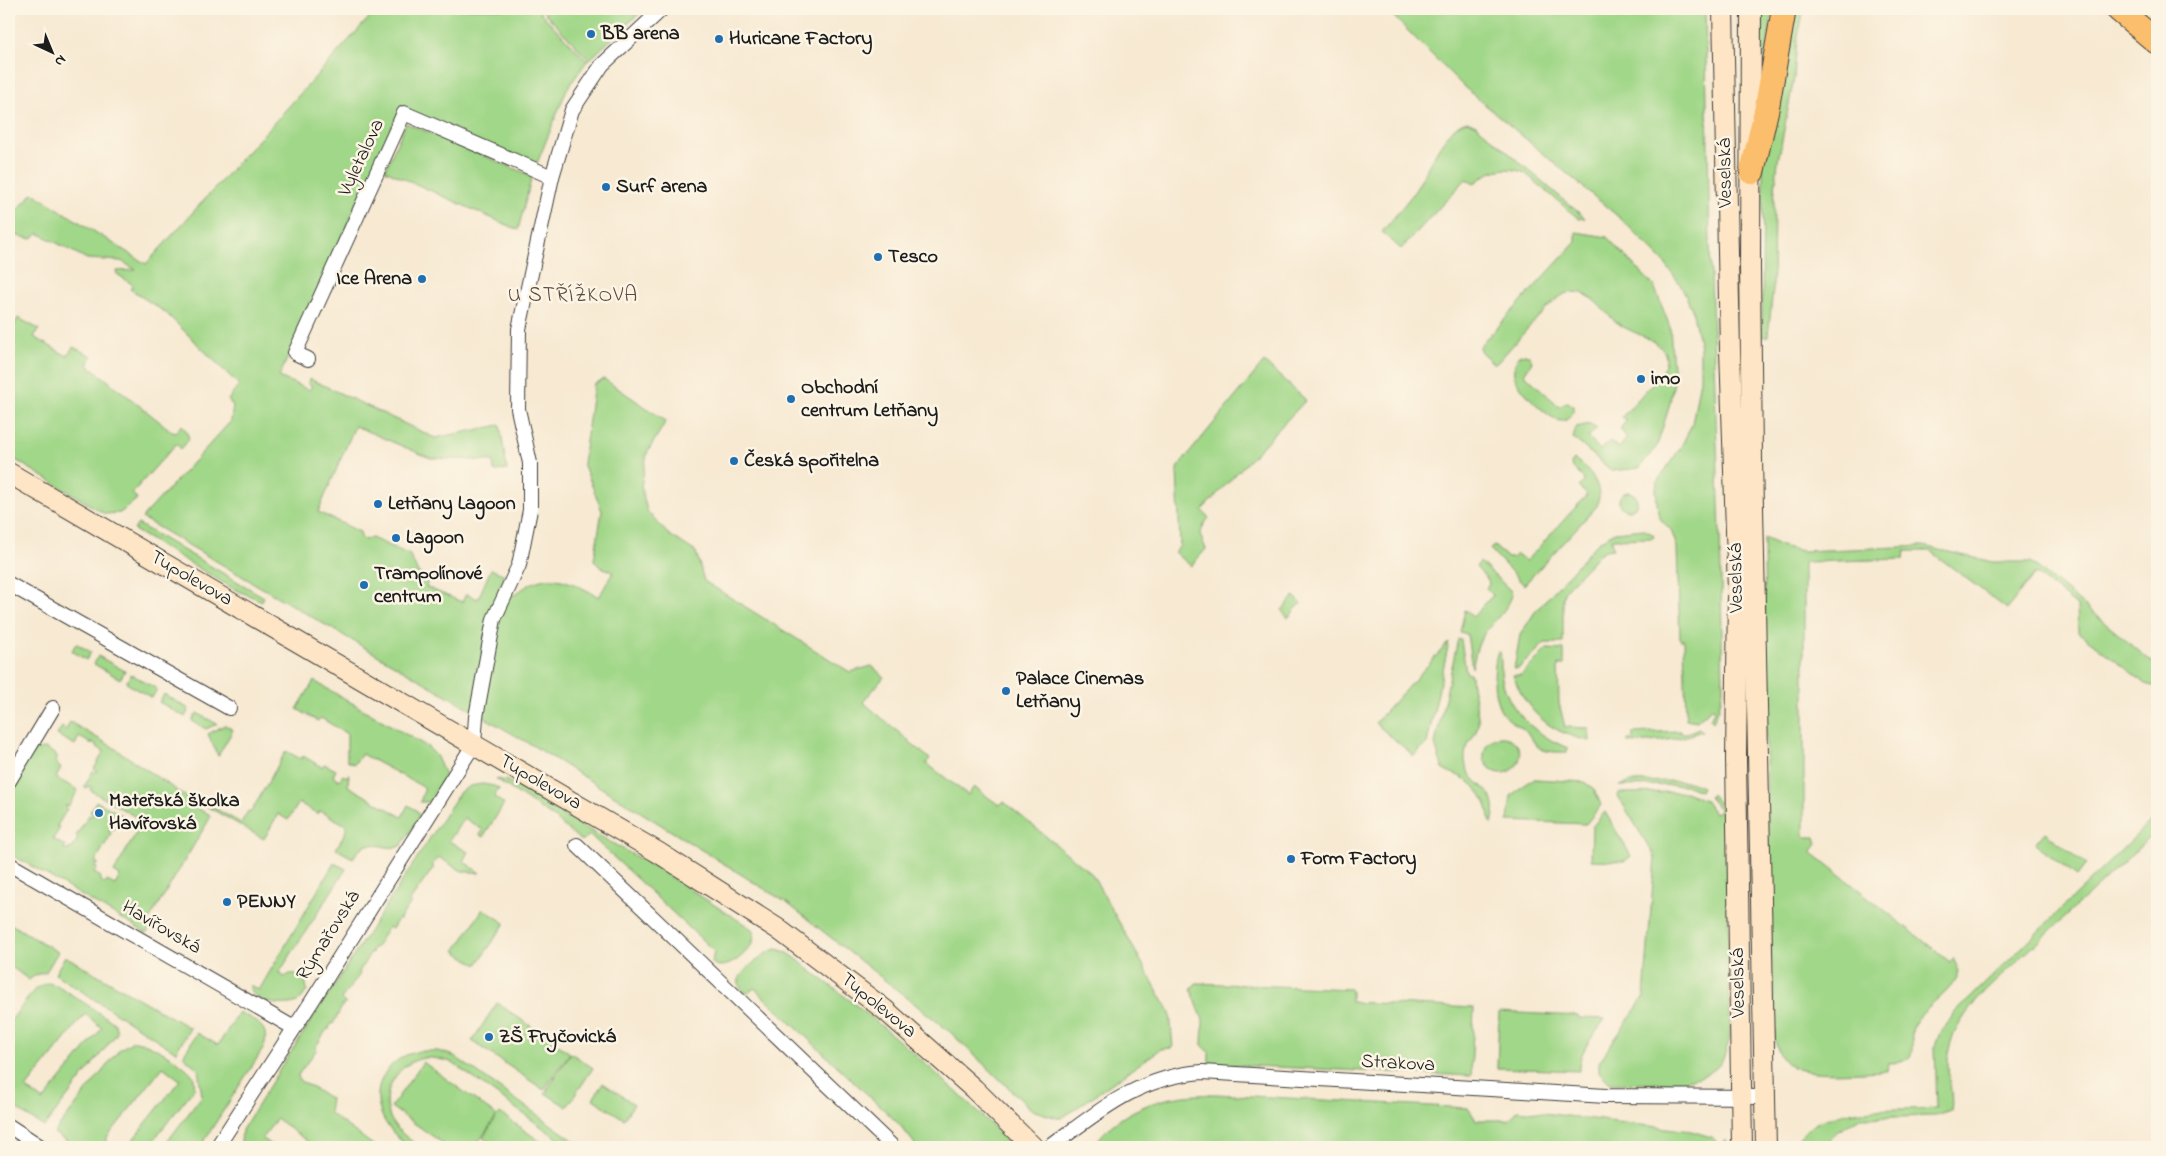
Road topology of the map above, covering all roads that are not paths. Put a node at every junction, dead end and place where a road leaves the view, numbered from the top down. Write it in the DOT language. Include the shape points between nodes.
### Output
graph roads {
  1 [pos="662,9"];
  2 [pos="1723,9"];
  3 [pos="1751,9"];
  4 [pos="1784,9"];
  5 [pos="2118,9"];
  6 [pos="2157,42"];
  7 [pos="1752,172"];
  8 [pos="552,177"];
  9 [pos="308,359"];
  10 [pos="9,473"];
  11 [pos="9,584"];
  12 [pos="53,708"];
  13 [pos="229,708"];
  14 [pos="474,744"];
  15 [pos="1758,758"];
  16 [pos="1736,759"];
  17 [pos="9,781"];
  18 [pos="577,845"];
  19 [pos="9,864"];
  20 [pos="294,1028"];
  21 [pos="1741,1097"];
  22 [pos="1764,1097"];
  23 [pos="9,1126"];
  24 [pos="219,1146"];
  25 [pos="41,1147"];
  26 [pos="893,1147"];
  27 [pos="1033,1147"];
  28 [pos="1050,1147"];
  29 [pos="1742,1147"];
  30 [pos="1766,1147"];
  1 -- 8 [label="street" via="602,65 572,110"];
  2 -- 16 [label="main road, Veselská" via="1738,592"];
  3 -- 7 [label="main road, Veselská"];
  4 -- 7 [label="highway"];
  5 -- 6 [label="highway"];
  7 -- 15 [label="main road, Veselská" via="1750,275"];
  8 -- 9 [label="street, Vyletalova" via="404,113 295,353"];
  8 -- 14 [label="street" via="519,329 518,410 530,463 530,510 519,565 494,620"];
  10 -- 14 [label="main road, Tupolevova"];
  11 -- 13 [label="street"];
  12 -- 17 [label="street"];
  14 -- 20 [label="street, Rýmařovská"];
  14 -- 27 [label="main road, Tupolevova" via="659,853 778,930 885,1010"];
  15 -- 16 [label="street"];
  15 -- 22 [label="main road, Veselská"];
  16 -- 21 [label="main road, Veselská"];
  18 -- 26 [label="street, Tupolevova"];
  19 -- 20 [label="street, Havířovská"];
  20 -- 24 [label="street, Rýmařovská"];
  21 -- 22 [label="street, Strakova"];
  21 -- 28 [label="street, Strakova" via="1606,1096 1195,1072 1160,1079 1118,1098"];
  21 -- 29 [label="main road, Veselská"];
  22 -- 30 [label="main road, Veselská"];
  23 -- 25 [label="street"];
}
